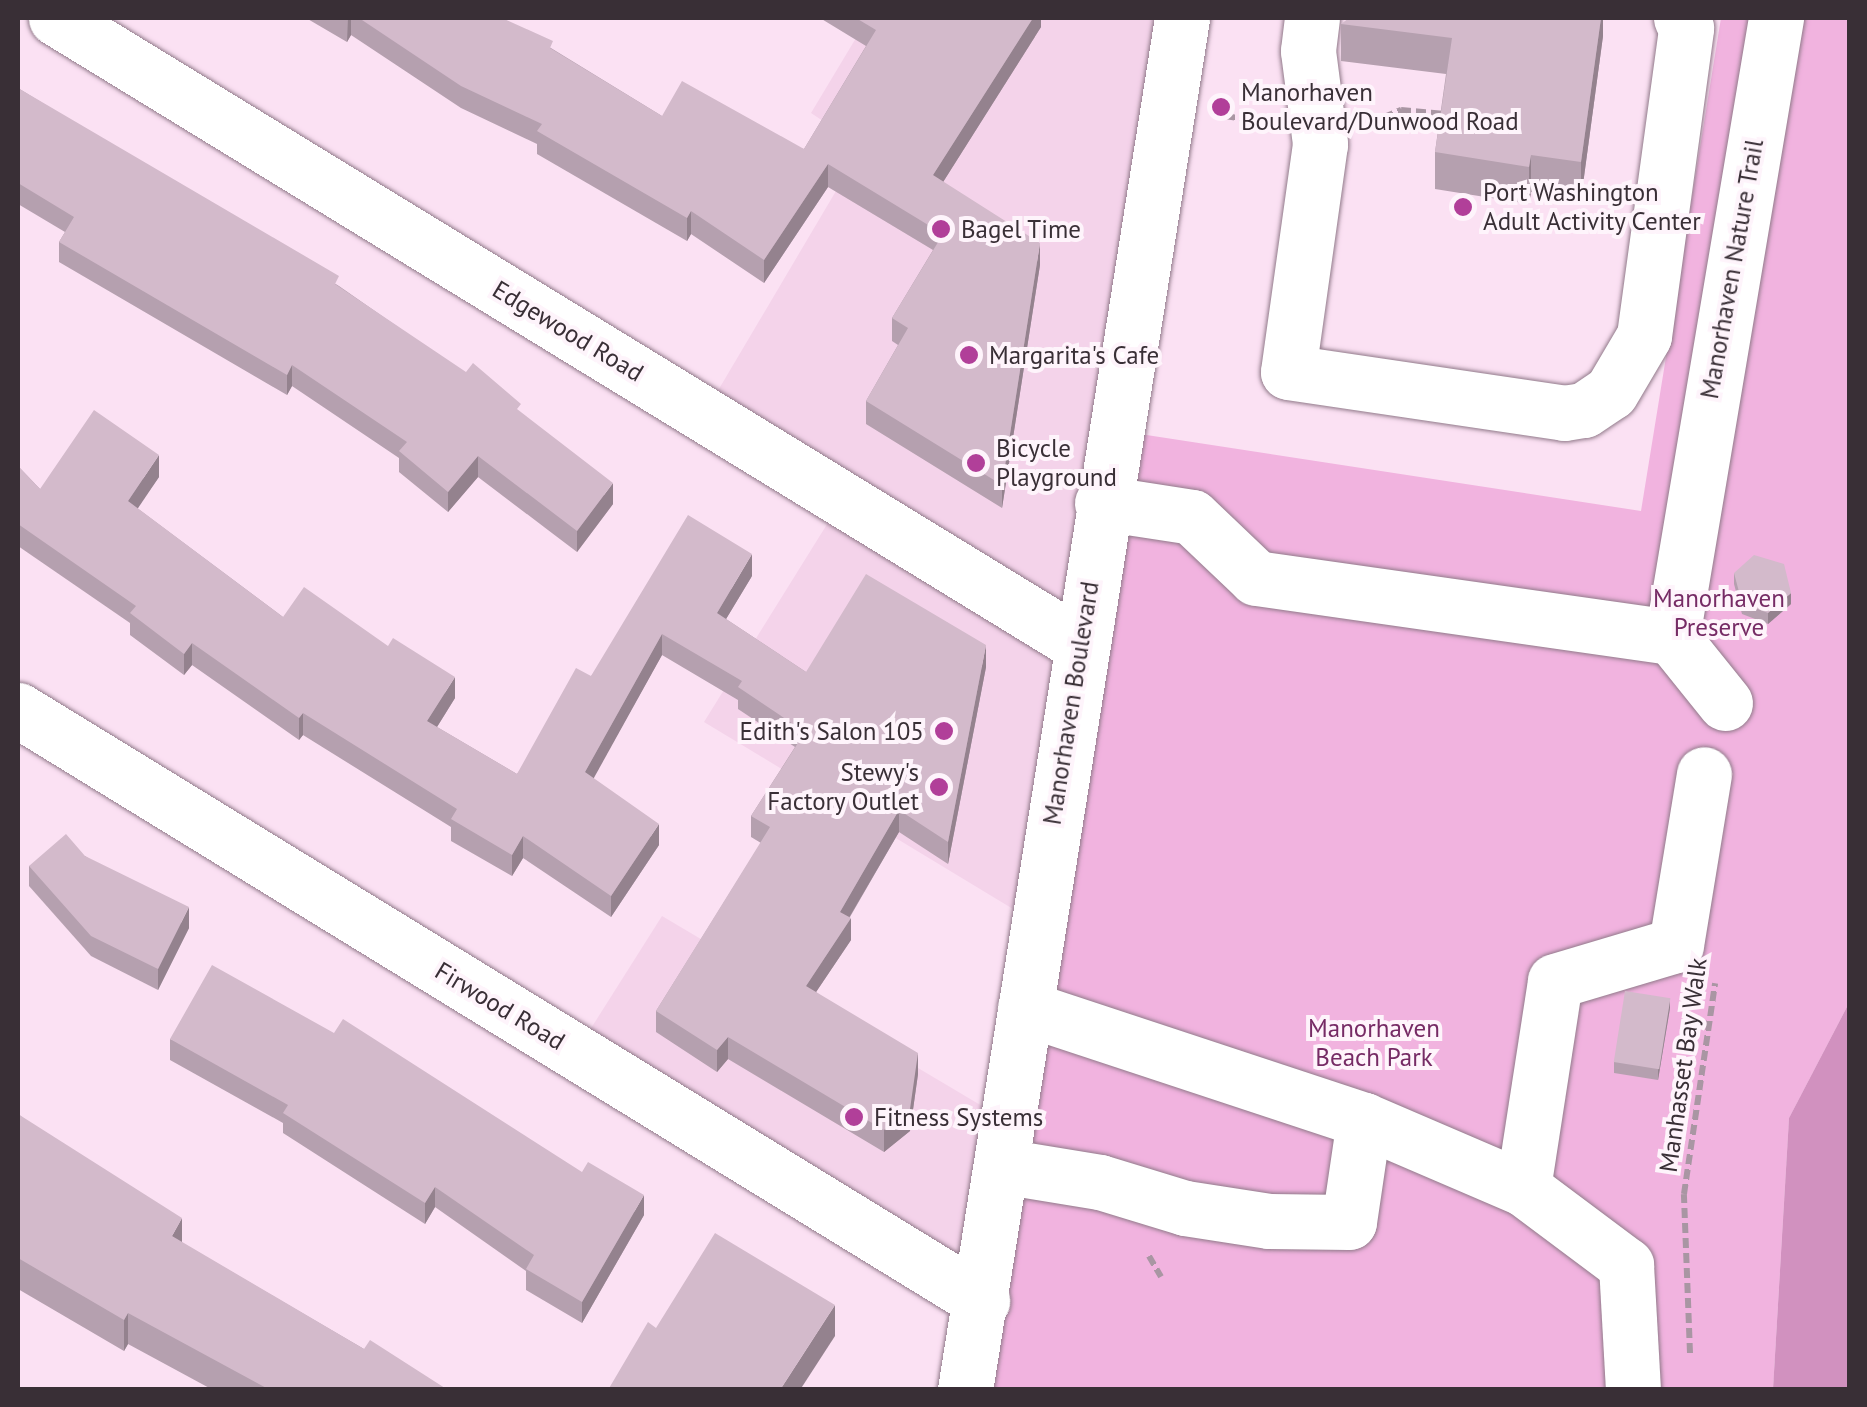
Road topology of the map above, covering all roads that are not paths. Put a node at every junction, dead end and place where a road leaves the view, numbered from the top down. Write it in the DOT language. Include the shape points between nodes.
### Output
graph roads {
  1 [pos="56,18"];
  2 [pos="1182,18"];
  3 [pos="1312,18"];
  4 [pos="1682,18"];
  5 [pos="1776,18"];
  6 [pos="1102,503"];
  7 [pos="1672,637"];
  8 [pos="1079,644"];
  9 [pos="1726,704"];
  10 [pos="18,710"];
  11 [pos="1704,774"];
  12 [pos="1025,1008"];
  13 [pos="1364,1120"];
  14 [pos="1002,1166"];
  15 [pos="1522,1188"];
  16 [pos="982,1301"];
  17 [pos="965,1390"];
  18 [pos="1633,1390"];
  1 -- 8 [label="street, Edgewood Road"];
  2 -- 6 [label="street, Manorhaven Boulevard"];
  3 -- 4 [label="street" via="1308,51 1320,144 1288,372 1564,413 1584,410 1611,392 1644,336 1686,28"];
  5 -- 7 [label="street, Manorhaven Nature Trail"];
  6 -- 7 [label="street" via="1192,517 1256,578"];
  6 -- 8 [label="street, Manorhaven Boulevard"];
  7 -- 9 [label="street"];
  8 -- 12 [label="street, Manorhaven Boulevard"];
  10 -- 16 [label="street, Firwood Road"];
  11 -- 15 [label="street" via="1676,945 1554,980"];
  12 -- 13 [label="street"];
  12 -- 14 [label="street, Manorhaven Boulevard"];
  13 -- 14 [label="street" via="1348,1222 1218,1214 1100,1182"];
  13 -- 15 [label="street"];
  14 -- 16 [label="street, Manorhaven Boulevard"];
  15 -- 18 [label="street" via="1626,1265"];
  16 -- 17 [label="street, Manorhaven Boulevard"];
}
